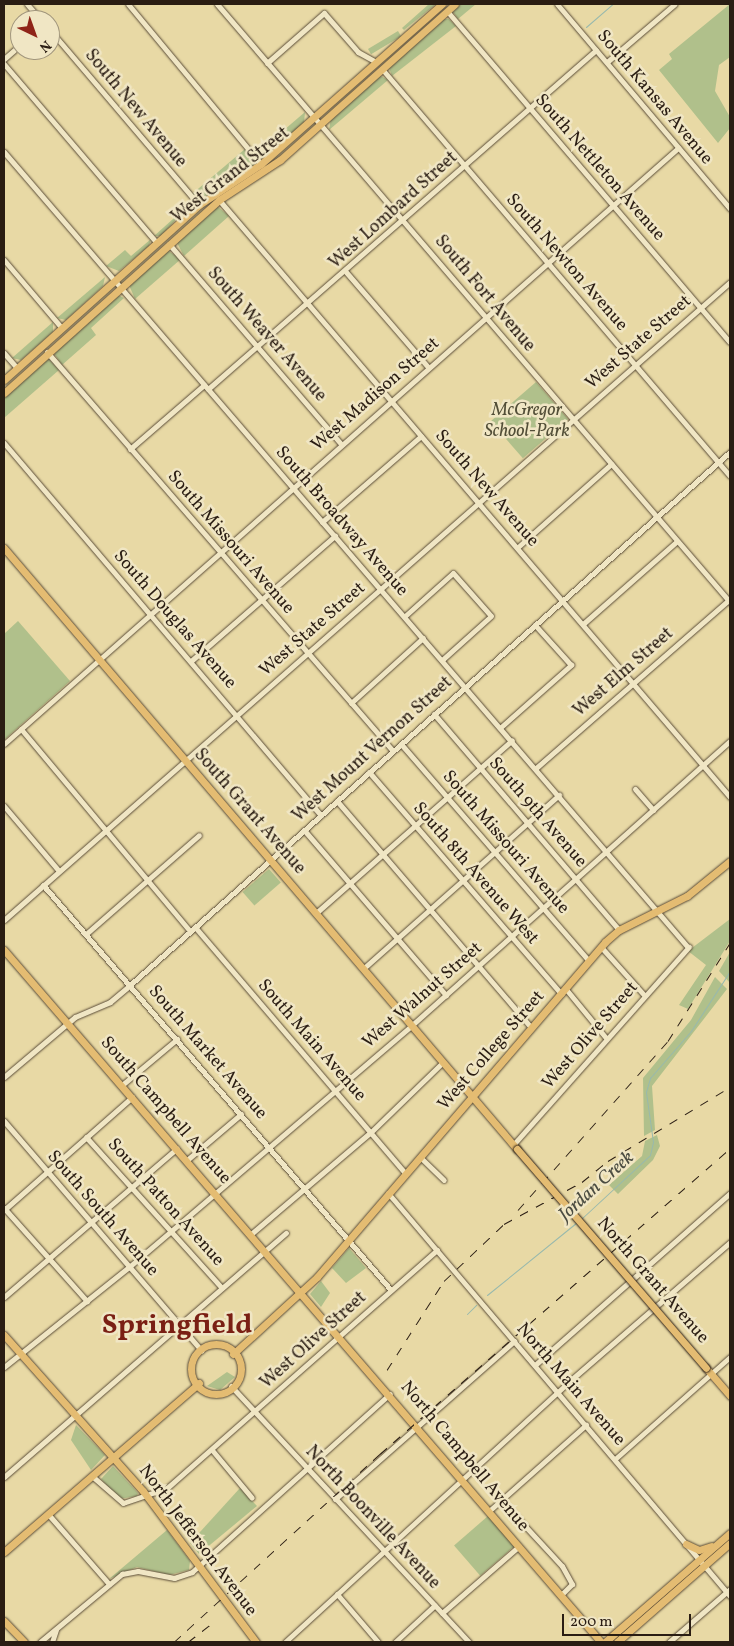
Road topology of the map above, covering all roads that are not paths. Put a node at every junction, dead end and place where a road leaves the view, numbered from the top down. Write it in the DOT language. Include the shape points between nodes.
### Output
graph roads {
  1 [pos="128,4"];
  2 [pos="217,4"];
  3 [pos="442,4"];
  4 [pos="455,4"];
  5 [pos="557,4"];
  6 [pos="675,4"];
  7 [pos="447,11"];
  8 [pos="60,42"];
  9 [pos="596,50"];
  10 [pos="376,62"];
  11 [pos="607,62"];
  12 [pos="267,63"];
  13 [pos="4,64"];
  14 [pos="382,69"];
  15 [pos="530,108"];
  16 [pos="314,118"];
  17 [pos="320,125"];
  18 [pos="678,148"];
  19 [pos="4,152"];
  20 [pos="261,164"];
  21 [pos="465,166"];
  22 [pos="219,200"];
  23 [pos="613,205"];
  24 [pos="199,206"];
  25 [pos="730,209"];
  26 [pos="403,221"];
  27 [pos="156,243"];
  28 [pos="170,244"];
  29 [pos="4,260"];
  30 [pos="547,263"];
  31 [pos="346,272"];
  32 [pos="114,280"];
  33 [pos="730,282"];
  34 [pos="120,287"];
  35 [pos="309,303"];
  36 [pos="701,308"];
  37 [pos="485,317"];
  38 [pos="61,327"];
  39 [pos="730,342"];
  40 [pos="258,346"];
  41 [pos="47,352"];
  42 [pos="4,353"];
  43 [pos="635,364"];
  44 [pos="17,368"];
  45 [pos="428,368"];
  46 [pos="4,380"];
  47 [pos="206,387"];
  48 [pos="4,393"];
  49 [pos="391,400"];
  50 [pos="573,419"];
  51 [pos="421,436"];
  52 [pos="4,443"];
  53 [pos="341,444"];
  54 [pos="130,449"];
  55 [pos="730,452"];
  56 [pos="718,462"];
  57 [pos="611,464"];
  58 [pos="730,476"];
  59 [pos="293,488"];
  60 [pos="478,502"];
  61 [pos="657,518"];
  62 [pos="322,522"];
  63 [pos="335,536"];
  64 [pos="677,541"];
  65 [pos="518,547"];
  66 [pos="4,548"];
  67 [pos="220,552"];
  68 [pos="381,589"];
  69 [pos="262,600"];
  70 [pos="730,600"];
  71 [pos="563,601"];
  72 [pos="150,614"];
  73 [pos="405,616"];
  74 [pos="583,624"];
  75 [pos="535,625"];
  76 [pos="423,638"];
  77 [pos="308,653"];
  78 [pos="442,660"];
  79 [pos="98,661"];
  80 [pos="191,661"];
  81 [pos="634,683"];
  82 [pos="465,687"];
  83 [pos="351,703"];
  84 [pos="237,714"];
  85 [pos="434,714"];
  86 [pos="501,727"];
  87 [pos="21,729"];
  88 [pos="512,740"];
  89 [pos="730,741"];
  90 [pos="4,744"];
  91 [pos="400,744"];
  92 [pos="393,751"];
  93 [pos="185,761"];
  94 [pos="703,765"];
  95 [pos="480,768"];
  96 [pos="536,768"];
  97 [pos="369,772"];
  98 [pos="635,789"];
  99 [pos="559,795"];
  100 [pos="448,797"];
  101 [pos="730,797"];
  102 [pos="337,801"];
  103 [pos="4,806"];
  104 [pos="653,810"];
  105 [pos="321,815"];
  106 [pos="526,824"];
  107 [pos="415,826"];
  108 [pos="108,829"];
  109 [pos="304,830"];
  110 [pos="199,835"];
  111 [pos="607,851"];
  112 [pos="494,852"];
  113 [pos="382,854"];
  114 [pos="270,860"];
  115 [pos="730,860"];
  116 [pos="59,871"];
  117 [pos="575,879"];
  118 [pos="147,880"];
  119 [pos="462,882"];
  120 [pos="350,883"];
  121 [pos="44,885"];
  122 [pos="543,908"];
  123 [pos="430,910"];
  124 [pos="658,911"];
  125 [pos="316,913"];
  126 [pos="4,920"];
  127 [pos="195,927"];
  128 [pos="619,930"];
  129 [pos="190,931"];
  130 [pos="86,934"];
  131 [pos="511,938"];
  132 [pos="397,939"];
  133 [pos="601,947"];
  134 [pos="688,947"];
  135 [pos="4,950"];
  136 [pos="589,961"];
  137 [pos="478,966"];
  138 [pos="364,968"];
  139 [pos="130,985"];
  140 [pos="563,991"];
  141 [pos="446,995"];
  142 [pos="644,995"];
  143 [pos="67,1022"];
  144 [pos="411,1026"];
  145 [pos="531,1027"];
  146 [pos="606,1038"];
  147 [pos="177,1039"];
  148 [pos="442,1063"];
  149 [pos="4,1077"];
  150 [pos="122,1085"];
  151 [pos="335,1091"];
  152 [pos="132,1097"];
  153 [pos="471,1097"];
  154 [pos="241,1114"];
  155 [pos="4,1121"];
  156 [pos="371,1132"];
  157 [pos="86,1137"];
  158 [pos="270,1146"];
  159 [pos="515,1147"];
  160 [pos="176,1148"];
  161 [pos="420,1157"];
  162 [pos="187,1160"];
  163 [pos="48,1172"];
  164 [pos="405,1173"];
  165 [pos="444,1180"];
  166 [pos="132,1186"];
  167 [pos="304,1187"];
  168 [pos="215,1192"];
  169 [pos="388,1193"];
  170 [pos="730,1193"];
  171 [pos="4,1209"];
  172 [pos="92,1222"];
  173 [pos="172,1229"];
  174 [pos="286,1233"];
  175 [pos="251,1234"];
  176 [pos="348,1240"];
  177 [pos="730,1242"];
  178 [pos="437,1250"];
  179 [pos="266,1251"];
  180 [pos="50,1259"];
  181 [pos="129,1267"];
  182 [pos="222,1288"];
  183 [pos="391,1290"];
  184 [pos="302,1293"];
  185 [pos="4,1297"];
  186 [pos="87,1301"];
  187 [pos="180,1326"];
  188 [pos="4,1335"];
  189 [pos="340,1335"];
  190 [pos="514,1341"];
  191 [pos="202,1351"];
  192 [pos="23,1352"];
  193 [pos="233,1354"];
  194 [pos="730,1358"];
  195 [pos="534,1365"];
  196 [pos="4,1367"];
  197 [pos="709,1371"];
  198 [pos="199,1384"];
  199 [pos="231,1386"];
  200 [pos="558,1392"];
  201 [pos="390,1393"];
  202 [pos="730,1396"];
  203 [pos="254,1412"];
  204 [pos="78,1415"];
  205 [pos="418,1425"];
  206 [pos="586,1425"];
  207 [pos="212,1450"];
  208 [pos="114,1457"];
  209 [pos="615,1459"];
  210 [pos="306,1469"];
  211 [pos="92,1476"];
  212 [pos="4,1477"];
  213 [pos="462,1478"];
  214 [pos="148,1497"];
  215 [pos="252,1498"];
  216 [pos="335,1499"];
  217 [pos="501,1500"];
  218 [pos="489,1511"];
  219 [pos="48,1514"];
  220 [pos="730,1533"];
  221 [pos="723,1540"];
  222 [pos="686,1544"];
  223 [pos="730,1544"];
  224 [pos="519,1546"];
  225 [pos="383,1550"];
  226 [pos="4,1552"];
  227 [pos="702,1563"];
  228 [pos="199,1565"];
  229 [pos="109,1584"];
  230 [pos="729,1592"];
  231 [pos="337,1594"];
  232 [pos="561,1595"];
  233 [pos="435,1605"];
  234 [pos="442,1613"];
  235 [pos="4,1621"];
  236 [pos="58,1627"];
  237 [pos="590,1630"];
  238 [pos="24,1642"];
  239 [pos="40,1642"];
  240 [pos="52,1642"];
  241 [pos="256,1642"];
  242 [pos="285,1642"];
  243 [pos="378,1642"];
  244 [pos="394,1642"];
  245 [pos="469,1642"];
  246 [pos="594,1642"];
  247 [pos="601,1642"];
  248 [pos="605,1642"];
  249 [pos="617,1642"];
  250 [pos="669,1642"];
  1 -- 20 [label="street"];
  2 -- 12 [label="street, South Fort Avenue"];
  3 -- 10 [label="main road, West Grand Street"];
  4 -- 7 [label="main road, West Grand Street"];
  5 -- 9 [label="street, South Kansas Avenue"];
  6 -- 11 [label="street"];
  7 -- 14 [label="main road, West Grand Street"];
  7 -- 15 [label="street, South Nettleton Avenue"];
  8 -- 24 [label="street, South New Avenue"];
  9 -- 11 [label="street, South Kansas Avenue"];
  9 -- 15 [label="street, West Lombard Street"];
  10 -- 12 [label="street" via="358,52 324,13"];
  10 -- 16 [label="main road, West Grand Street"];
  11 -- 18 [label="street, South Kansas Avenue"];
  12 -- 16 [label="street, South Fort Avenue"];
  13 -- 27 [label="street"];
  14 -- 17 [label="main road, West Grand Street"];
  14 -- 21 [label="street, South Newton Avenue"];
  15 -- 21 [label="street, West Lombard Street"];
  15 -- 23 [label="street, South Nettleton Avenue"];
  16 -- 17 [label="street, South Fort Avenue"];
  16 -- 20 [label="main road, West Grand Street"];
  17 -- 22 [label="main road, West Grand Street" via="280,160"];
  17 -- 26 [label="street, South Fort Avenue"];
  18 -- 23 [label="street, West Madison Street"];
  18 -- 25 [label="street, South Kansas Avenue"];
  19 -- 32 [label="street, South Broadway Avenue"];
  20 -- 24 [label="main road, West Grand Street"];
  21 -- 26 [label="street, West Lombard Street"];
  21 -- 30 [label="street, South Newton Avenue"];
  22 -- 28 [label="main road, West Grand Street"];
  22 -- 35 [label="street, South New Avenue"];
  23 -- 30 [label="street, West Madison Street"];
  23 -- 36 [label="street, South Nettleton Avenue"];
  24 -- 27 [label="main road, West Grand Street"];
  26 -- 31 [label="street, West Lombard Street"];
  26 -- 37 [label="street, South Fort Avenue"];
  27 -- 32 [label="main road, West Grand Street"];
  28 -- 34 [label="main road, West Grand Street"];
  28 -- 40 [label="street, South Weaver Avenue"];
  29 -- 38 [label="street"];
  30 -- 37 [label="street, West Madison Street"];
  30 -- 43 [label="street, South Newton Avenue"];
  31 -- 35 [label="street, West Lombard Street"];
  31 -- 45 [label="street"];
  32 -- 34 [label="street, South Broadway Avenue"];
  32 -- 38 [label="main road, West Grand Street"];
  33 -- 36 [label="street, West State Street"];
  34 -- 41 [label="main road, West Grand Street"];
  34 -- 47 [label="street, South Broadway Avenue"];
  35 -- 40 [label="street, West Lombard Street"];
  35 -- 49 [label="street, South New Avenue"];
  36 -- 39 [label="street, South Nettleton Avenue"];
  36 -- 43 [label="street, West State Street"];
  37 -- 45 [label="street, West Madison Street"];
  37 -- 50 [label="street, South Fort Avenue"];
  38 -- 44 [label="main road, West Grand Street"];
  40 -- 47 [label="street, West Lombard Street"];
  40 -- 53 [label="street, South Weaver Avenue"];
  41 -- 48 [label="main road, West Grand Street"];
  41 -- 54 [label="street, South Missouri Avenue"];
  42 -- 44 [label="street"];
  43 -- 50 [label="street, West State Street"];
  43 -- 56 [label="street, South Newton Avenue"];
  44 -- 46 [label="main road, West Grand Street"];
  45 -- 49 [label="street, West Madison Street"];
  47 -- 54 [label="street, West Lombard Street"];
  47 -- 59 [label="street, South Broadway Avenue"];
  49 -- 51 [label="street, South New Avenue"];
  49 -- 53 [label="street, West Madison Street"];
  50 -- 57 [label="street, South Fort Avenue"];
  50 -- 60 [label="street, West State Street"];
  51 -- 60 [label="street, South New Avenue"];
  51 -- 62 [label="street"];
  52 -- 72 [label="street, South Douglas Avenue"];
  53 -- 59 [label="street, West Madison Street"];
  54 -- 67 [label="street, South Missouri Avenue"];
  55 -- 56 [label="street, West Mount Vernon Street"];
  56 -- 58 [label="street, South Newton Avenue"];
  56 -- 61 [label="street, West Mount Vernon Street"];
  57 -- 61 [label="street, South Fort Avenue"];
  57 -- 65 [label="street"];
  59 -- 62 [label="street, South Broadway Avenue"];
  59 -- 67 [label="street, West Madison Street"];
  60 -- 65 [label="street, South New Avenue"];
  60 -- 68 [label="street, West State Street"];
  61 -- 64 [label="street, South Fort Avenue"];
  61 -- 71 [label="street, West Mount Vernon Street"];
  62 -- 63 [label="street, South Broadway Avenue"];
  63 -- 68 [label="street, South Broadway Avenue"];
  63 -- 69 [label="street"];
  64 -- 70 [label="street, South Fort Avenue"];
  64 -- 74 [label="street"];
  65 -- 71 [label="street, South New Avenue"];
  66 -- 79 [label="main road, South Grant Avenue"];
  67 -- 69 [label="street, South Missouri Avenue"];
  67 -- 72 [label="street, West Madison Street"];
  68 -- 73 [label="street, South Broadway Avenue"];
  68 -- 77 [label="street, West State Street"];
  69 -- 77 [label="street, South Missouri Avenue"];
  69 -- 80 [label="street"];
  70 -- 81 [label="street, West Elm Street"];
  71 -- 74 [label="street, South New Avenue"];
  71 -- 75 [label="street, West Mount Vernon Street"];
  72 -- 79 [label="street, West Madison Street"];
  72 -- 80 [label="street, South Douglas Avenue"];
  73 -- 76 [label="street, South Broadway Avenue"];
  73 -- 78 [label="street" via="453,573 490,616"];
  74 -- 81 [label="street, South New Avenue"];
  75 -- 82 [label="street, West Mount Vernon Street"];
  75 -- 86 [label="street" via="571,664"];
  76 -- 78 [label="street, South Broadway Avenue"];
  76 -- 83 [label="street"];
  77 -- 83 [label="street, South Missouri Avenue"];
  77 -- 84 [label="street, West State Street"];
  78 -- 82 [label="street, South Broadway Avenue"];
  79 -- 87 [label="street, West Madison Street"];
  79 -- 93 [label="main road, South Grant Avenue"];
  80 -- 84 [label="street, South Douglas Avenue"];
  81 -- 94 [label="street, South New Avenue"];
  81 -- 96 [label="street, West Elm Street"];
  82 -- 85 [label="street, West Mount Vernon Street"];
  82 -- 86 [label="street, South Broadway Avenue"];
  83 -- 92 [label="street, South Missouri Avenue"];
  84 -- 93 [label="street, West State Street"];
  84 -- 105 [label="street, South Douglas Avenue"];
  85 -- 91 [label="street, West Mount Vernon Street"];
  85 -- 95 [label="street, South 9th Avenue"];
  86 -- 88 [label="street, South Broadway Avenue"];
  87 -- 90 [label="street, West Madison Street"];
  87 -- 108 [label="street"];
  88 -- 95 [label="street"];
  88 -- 96 [label="street, South Broadway Avenue"];
  89 -- 94 [label="street, West Walnut Street"];
  91 -- 92 [label="street, West Mount Vernon Street"];
  91 -- 100 [label="street, South Missouri Avenue"];
  92 -- 97 [label="street, West Mount Vernon Street"];
  93 -- 108 [label="street, West State Street"];
  93 -- 114 [label="main road, South Grant Avenue"];
  94 -- 101 [label="street, South New Avenue"];
  94 -- 104 [label="street, West Walnut Street"];
  95 -- 100 [label="street"];
  95 -- 106 [label="street, South 9th Avenue"];
  96 -- 99 [label="street, South Broadway Avenue"];
  97 -- 102 [label="street, West Mount Vernon Street"];
  97 -- 107 [label="street, South 8th Avenue West"];
  98 -- 104 [label="street"];
  99 -- 106 [label="street"];
  99 -- 111 [label="street, South Broadway Avenue"];
  100 -- 107 [label="street"];
  100 -- 112 [label="street, South Missouri Avenue"];
  102 -- 105 [label="street, West Mount Vernon Street"];
  102 -- 113 [label="street"];
  103 -- 116 [label="street"];
  104 -- 111 [label="street, West Walnut Street"];
  105 -- 109 [label="street, West Mount Vernon Street"];
  106 -- 112 [label="street"];
  106 -- 117 [label="street, South 9th Avenue"];
  107 -- 113 [label="street"];
  107 -- 119 [label="street, South 8th Avenue West"];
  108 -- 116 [label="street, West State Street"];
  108 -- 118 [label="street"];
  109 -- 114 [label="street, West Mount Vernon Street"];
  109 -- 120 [label="street"];
  110 -- 118 [label="street"];
  111 -- 117 [label="street, West Walnut Street"];
  111 -- 124 [label="street, South Broadway Avenue"];
  112 -- 119 [label="street"];
  112 -- 122 [label="street, South Missouri Avenue"];
  113 -- 120 [label="street"];
  113 -- 123 [label="street"];
  114 -- 125 [label="main road, South Grant Avenue"];
  114 -- 127 [label="street, West Mount Vernon Street"];
  115 -- 124 [label="main road, West College Street" via="693,892"];
  116 -- 121 [label="street, West State Street"];
  117 -- 122 [label="street, West Walnut Street"];
  117 -- 128 [label="street, South 9th Avenue"];
  118 -- 129 [label="street"];
  118 -- 130 [label="street"];
  119 -- 123 [label="street"];
  119 -- 131 [label="street, South 8th Avenue West"];
  120 -- 125 [label="street"];
  120 -- 132 [label="street"];
  121 -- 126 [label="street, West State Street"];
  121 -- 130 [label="street, South Market Avenue"];
  122 -- 131 [label="street, West Walnut Street"];
  122 -- 136 [label="street, South Missouri Avenue"];
  123 -- 132 [label="street"];
  123 -- 137 [label="street"];
  124 -- 128 [label="main road, West College Street"];
  124 -- 134 [label="street, South Broadway Avenue"];
  125 -- 138 [label="main road, South Grant Avenue"];
  127 -- 129 [label="street, West Mount Vernon Street"];
  127 -- 151 [label="street, South Main Avenue"];
  128 -- 133 [label="main road, West College Street"];
  129 -- 139 [label="street, West Mount Vernon Street"];
  130 -- 139 [label="street, South Market Avenue"];
  131 -- 137 [label="street, West Walnut Street"];
  131 -- 140 [label="street, South 8th Avenue West"];
  132 -- 138 [label="street"];
  132 -- 141 [label="street"];
  133 -- 136 [label="main road, West College Street"];
  133 -- 142 [label="street"];
  134 -- 142 [label="street, West Olive Street"];
  135 -- 143 [label="main road, South Campbell Avenue"];
  136 -- 140 [label="main road, West College Street"];
  137 -- 141 [label="street, West Walnut Street"];
  137 -- 145 [label="street"];
  138 -- 144 [label="main road, South Grant Avenue"];
  139 -- 143 [label="street, West Mount Vernon Street" via="110,1002"];
  139 -- 147 [label="street, South Market Avenue"];
  140 -- 145 [label="main road, West College Street"];
  140 -- 146 [label="street, South 8th Avenue West"];
  141 -- 144 [label="street, West Walnut Street"];
  142 -- 146 [label="street, West Olive Street"];
  143 -- 149 [label="street, West Mount Vernon Street"];
  143 -- 150 [label="main road, South Campbell Avenue"];
  144 -- 148 [label="main road, South Grant Avenue"];
  144 -- 151 [label="street, West Walnut Street"];
  145 -- 153 [label="main road, West College Street"];
  146 -- 159 [label="street, West Olive Street"];
  147 -- 150 [label="street"];
  147 -- 154 [label="street, South Market Avenue"];
  148 -- 153 [label="main road, South Grant Avenue"];
  148 -- 156 [label="street"];
  150 -- 152 [label="main road, South Campbell Avenue"];
  151 -- 156 [label="street, South Main Avenue"];
  151 -- 158 [label="street, West Walnut Street"];
  152 -- 157 [label="street"];
  152 -- 160 [label="main road, South Campbell Avenue"];
  153 -- 159 [label="main road, North Grant Avenue"];
  153 -- 161 [label="main road, West College Street"];
  154 -- 158 [label="street, South Market Avenue"];
  154 -- 162 [label="street"];
  155 -- 163 [label="street, South South Avenue"];
  156 -- 164 [label="street, South Main Avenue"];
  156 -- 167 [label="street"];
  157 -- 163 [label="street"];
  157 -- 166 [label="street, South Patton Avenue"];
  158 -- 167 [label="street, South Market Avenue"];
  158 -- 168 [label="street, West Walnut Street"];
  159 -- 197 [label="main road, North Grant Avenue, bridge"];
  160 -- 162 [label="main road, South Campbell Avenue"];
  160 -- 166 [label="street"];
  161 -- 164 [label="main road, West College Street"];
  161 -- 165 [label="street"];
  162 -- 168 [label="main road, South Campbell Avenue"];
  163 -- 171 [label="street"];
  163 -- 172 [label="street, South South Avenue"];
  164 -- 169 [label="main road, West College Street"];
  166 -- 172 [label="street"];
  166 -- 173 [label="street, South Patton Avenue"];
  167 -- 175 [label="street"];
  167 -- 176 [label="street, South Market Avenue"];
  168 -- 173 [label="street, West Walnut Street"];
  168 -- 175 [label="main road, South Campbell Avenue"];
  169 -- 176 [label="main road, West College Street"];
  169 -- 178 [label="street, North Main Avenue"];
  170 -- 195 [label="street"];
  171 -- 180 [label="street"];
  172 -- 180 [label="street"];
  172 -- 181 [label="street, South South Avenue"];
  173 -- 181 [label="street, West Walnut Street"];
  173 -- 182 [label="street, South Patton Avenue"];
  174 -- 179 [label="street"];
  175 -- 179 [label="main road, South Campbell Avenue"];
  176 -- 183 [label="street, South Market Avenue"];
  176 -- 184 [label="main road, West College Street"];
  177 -- 200 [label="street"];
  178 -- 183 [label="street, West Olive Street"];
  178 -- 190 [label="street, North Main Avenue"];
  179 -- 182 [label="street"];
  179 -- 184 [label="main road, South Campbell Avenue"];
  180 -- 185 [label="street"];
  180 -- 186 [label="street"];
  181 -- 186 [label="street, West Walnut Street"];
  181 -- 187 [label="street, South South Avenue"];
  182 -- 187 [label="street"];
  183 -- 189 [label="street, West Olive Street"];
  184 -- 189 [label="main road, North Campbell Avenue"];
  184 -- 193 [label="main road, West College Street"];
  186 -- 192 [label="street, West Walnut Street"];
  187 -- 191 [label="street, South South Avenue"];
  187 -- 204 [label="street"];
  188 -- 192 [label="main road, North Jefferson Avenue"];
  189 -- 201 [label="main road, North Campbell Avenue"];
  189 -- 203 [label="street, West Olive Street"];
  190 -- 195 [label="street, North Main Avenue"];
  190 -- 205 [label="street"];
  191 -- 193 [label="main road" via="218,1341"];
  191 -- 198 [label="main road" via="188,1368"];
  192 -- 196 [label="street, West Walnut Street"];
  192 -- 204 [label="main road, North Jefferson Avenue"];
  193 -- 199 [label="main road" via="243,1371"];
  194 -- 197 [label="street"];
  195 -- 200 [label="street, North Main Avenue"];
  197 -- 202 [label="main road, North Grant Avenue"];
  197 -- 209 [label="street"];
  198 -- 199 [label="main road" via="214,1396"];
  198 -- 208 [label="main road"];
  199 -- 203 [label="street, North Boonville Avenue"];
  200 -- 206 [label="street, North Main Avenue"];
  200 -- 213 [label="street"];
  201 -- 205 [label="main road, North Campbell Avenue"];
  201 -- 210 [label="street"];
  203 -- 207 [label="street, West Olive Street"];
  203 -- 210 [label="street, North Boonville Avenue"];
  204 -- 208 [label="main road, North Jefferson Avenue"];
  204 -- 212 [label="street"];
  205 -- 213 [label="main road, North Campbell Avenue"];
  205 -- 216 [label="street"];
  206 -- 209 [label="street, North Main Avenue"];
  206 -- 217 [label="street"];
  207 -- 214 [label="street, West Olive Street" via="167,1488"];
  207 -- 215 [label="street"];
  208 -- 211 [label="main road"];
  208 -- 214 [label="main road, North Jefferson Avenue"];
  209 -- 222 [label="street, North Main Avenue"];
  210 -- 216 [label="street, North Boonville Avenue"];
  210 -- 228 [label="street"];
  211 -- 214 [label="street, West Olive Street" via="120,1503"];
  211 -- 219 [label="main road"];
  213 -- 218 [label="main road, North Campbell Avenue"];
  213 -- 225 [label="street"];
  214 -- 228 [label="main road, North Jefferson Avenue"];
  216 -- 225 [label="street, North Boonville Avenue"];
  217 -- 218 [label="street"];
  217 -- 232 [label="street" via="562,1566 572,1584"];
  218 -- 224 [label="main road, North Campbell Avenue"];
  219 -- 226 [label="main road"];
  219 -- 229 [label="street"];
  220 -- 221 [label="main road"];
  221 -- 222 [label="main road" via="702,1550"];
  221 -- 227 [label="main road"];
  222 -- 227 [label="street, North Main Avenue"];
  223 -- 227 [label="main road"];
  224 -- 232 [label="main road, North Campbell Avenue"];
  224 -- 234 [label="street"];
  225 -- 231 [label="street"];
  225 -- 233 [label="street, North Boonville Avenue"];
  227 -- 230 [label="street, North Main Avenue"];
  227 -- 248 [label="main road"];
  227 -- 249 [label="main road"];
  228 -- 229 [label="street" via="174,1578 130,1572"];
  228 -- 241 [label="main road, North Jefferson Avenue"];
  229 -- 236 [label="street"];
  230 -- 250 [label="street"];
  231 -- 242 [label="street"];
  231 -- 243 [label="street"];
  232 -- 237 [label="main road, North Campbell Avenue"];
  233 -- 234 [label="street, North Boonville Avenue"];
  233 -- 244 [label="street"];
  234 -- 245 [label="street, North Boonville Avenue"];
  235 -- 238 [label="main road"];
  236 -- 239 [label="street"];
  236 -- 240 [label="street"];
  237 -- 246 [label="main road"];
  237 -- 247 [label="main road, North Campbell Avenue"];
}
